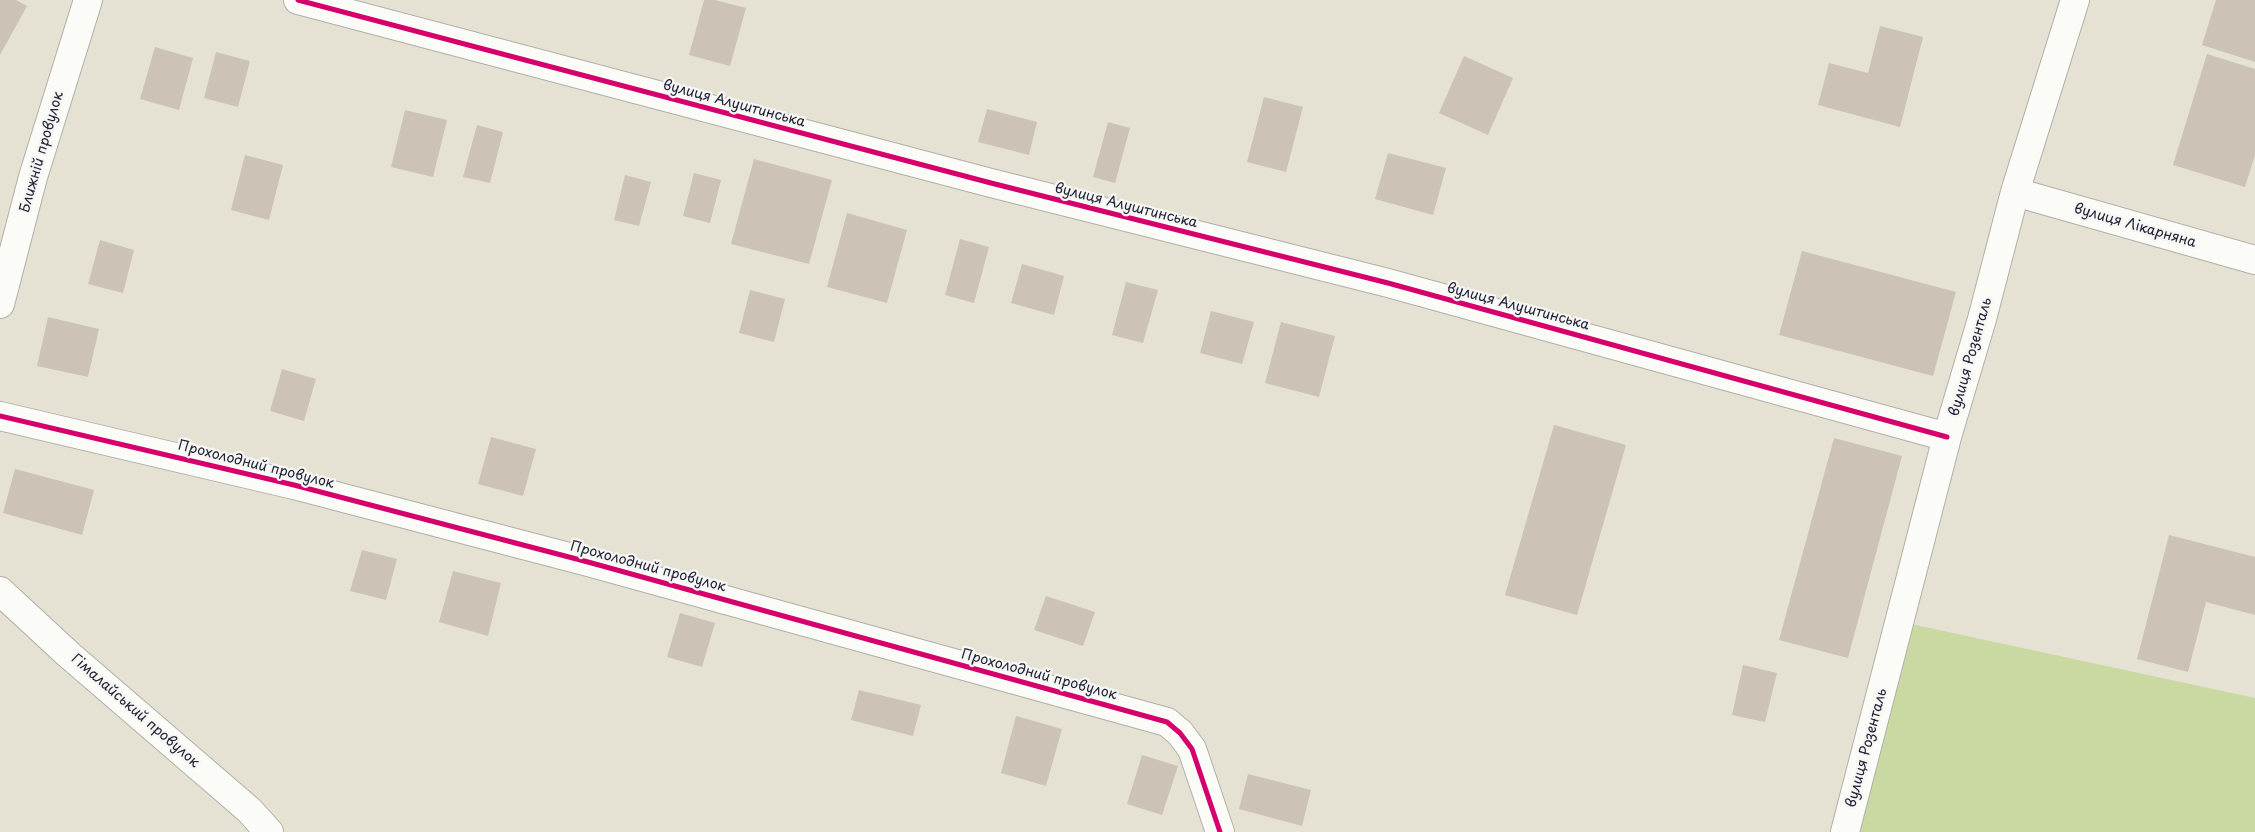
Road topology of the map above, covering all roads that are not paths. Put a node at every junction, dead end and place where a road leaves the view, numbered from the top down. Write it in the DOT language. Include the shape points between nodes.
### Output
graph roads {
  1 [pos="88,0"];
  2 [pos="298,0"];
  3 [pos="2076,0"];
  4 [pos="2015,192"];
  5 [pos="2255,260"];
  6 [pos="0,304"];
  7 [pos="0,416"];
  8 [pos="1947,437"];
  9 [pos="0,591"];
  10 [pos="269,832"];
  11 [pos="1220,832"];
  12 [pos="1845,832"];
  1 -- 6 [label="street, Ближній провулок" via="33,177"];
  2 -- 8 [label="street, вулиця Алуштинська" via="981,181 1388,283"];
  3 -- 4 [label="street, вулиця Розенталь"];
  4 -- 5 [label="street, вулиця Лікарняна"];
  4 -- 8 [label="street, вулиця Розенталь"];
  7 -- 11 [label="street, Прохолодний провулок" via="342,497 1167,722 1192,749"];
  8 -- 12 [label="street, вулиця Розенталь"];
  9 -- 10 [label="street, Гімалайський провулок" via="249,810"];
}
